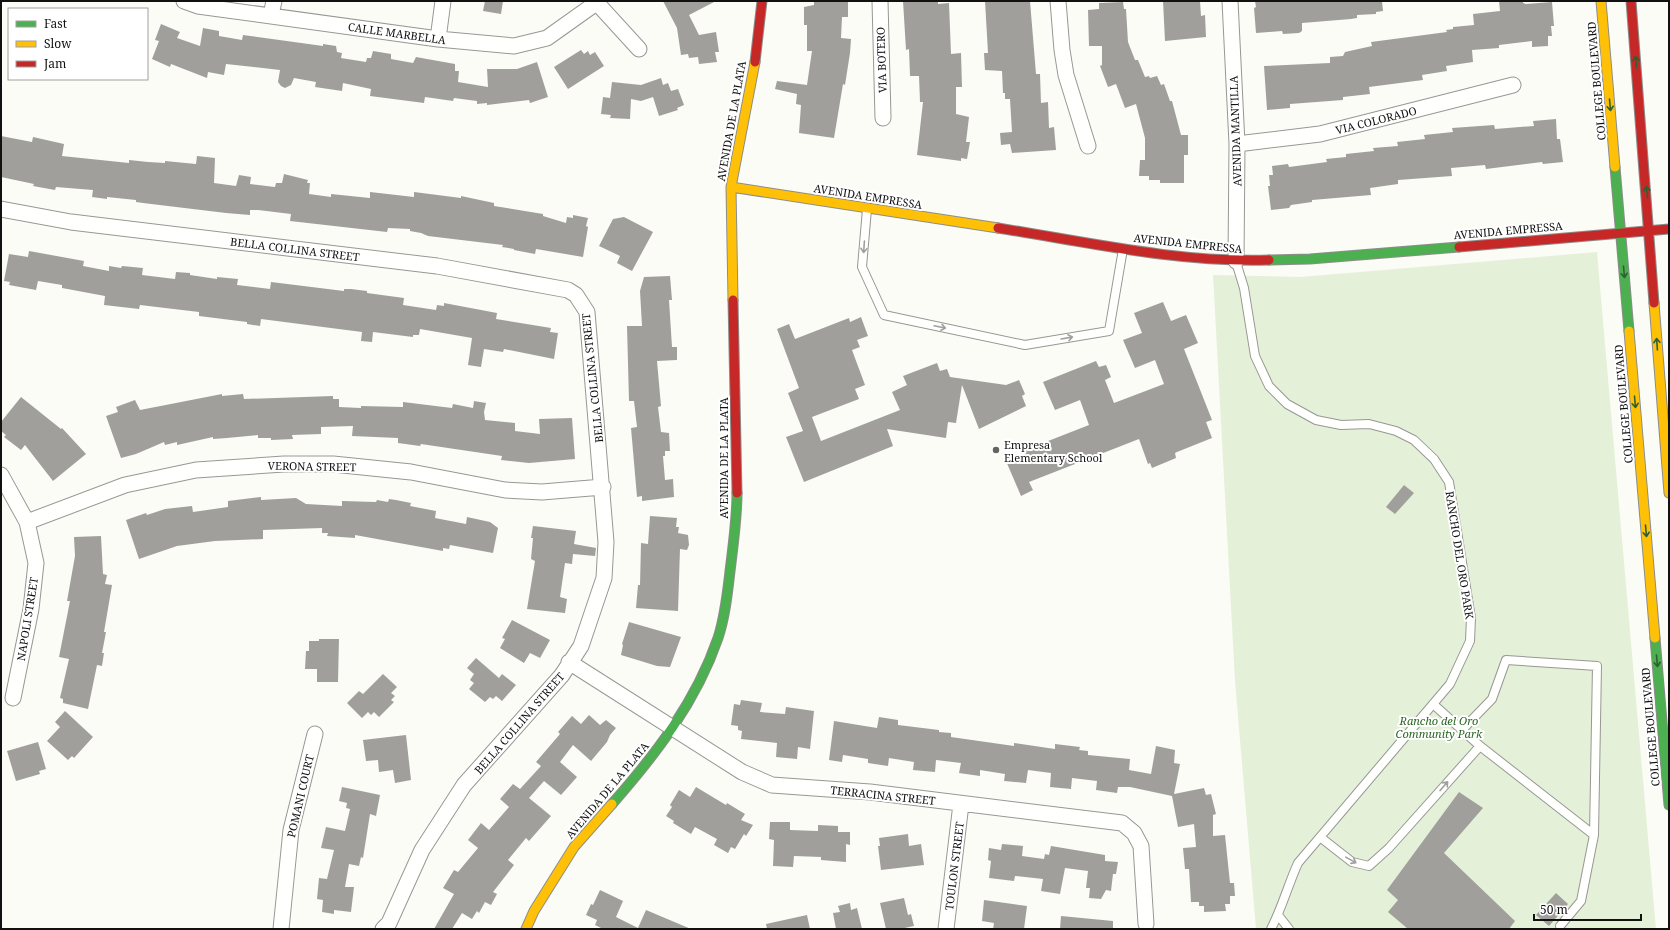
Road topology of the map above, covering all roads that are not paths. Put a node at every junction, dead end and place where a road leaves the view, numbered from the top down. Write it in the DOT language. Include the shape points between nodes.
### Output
graph roads {
  1 [pos="184,1"];
  2 [pos="443,1"];
  3 [pos="762,1"];
  4 [pos="880,1"];
  5 [pos="1058,1"];
  6 [pos="1230,1"];
  7 [pos="1601,1"];
  8 [pos="1631,1"];
  9 [pos="598,2"];
  10 [pos="272,8"];
  11 [pos="438,39"];
  12 [pos="639,49"];
  13 [pos="1513,85"];
  14 [pos="883,118"];
  15 [pos="1237,144"];
  16 [pos="1088,146"];
  17 [pos="731,187"];
  18 [pos="1,208"];
  19 [pos="867,208"];
  20 [pos="1650,230"];
  21 [pos="1669,230"];
  22 [pos="1620,233"];
  23 [pos="1123,248"];
  24 [pos="1236,261"];
  25 [pos="1,475"];
  26 [pos="603,487"];
  27 [pos="1669,493"];
  28 [pos="27,522"];
  29 [pos="569,662"];
  30 [pos="13,698"];
  31 [pos="1433,704"];
  32 [pos="673,728"];
  33 [pos="1462,730"];
  34 [pos="315,734"];
  35 [pos="1480,746"];
  36 [pos="961,804"];
  37 [pos="1669,805"];
  38 [pos="1594,835"];
  39 [pos="1320,837"];
  40 [pos="1278,915"];
  41 [pos="1146,924"];
  42 [pos="1560,926"];
  43 [pos="281,929"];
  44 [pos="383,929"];
  45 [pos="526,929"];
  46 [pos="946,929"];
  47 [pos="1271,929"];
  48 [pos="1289,929"];
  1 -- 10 [label="street, CALLE MARBELLA" via="198,6"];
  2 -- 11 [label="street"];
  3 -- 17 [label="street, AVENIDA DE LA PLATA" via="752,83"];
  4 -- 14 [label="street, VIA BOTERO"];
  5 -- 16 [label="street" via="1066,75"];
  6 -- 15 [label="street, AVENIDA MANTILLA"];
  7 -- 22 [label="street, COLLEGE BOULEVARD, one-way"];
  20 -- 8 [label="street, one-way"];
  9 -- 11 [label="street, CALLE MARBELLA" via="547,38 514,46"];
  9 -- 12 [label="street"];
  10 -- 11 [label="street, CALLE MARBELLA"];
  13 -- 15 [label="street, VIA COLORADO" via="1320,134"];
  15 -- 24 [label="street, AVENIDA MANTILLA"];
  17 -- 19 [label="street, AVENIDA EMPRESSA"];
  17 -- 32 [label="street, AVENIDA DE LA PLATA" via="737,514 718,638 695,692"];
  18 -- 26 [label="street, BELLA COLLINA STREET" via="71,222 437,266 568,290 576,295 587,312"];
  19 -- 23 [label="street, AVENIDA EMPRESSA"];
  19 -- 23 [label="lane, one-way" via="862,267 884,315 1025,345 1110,331"];
  20 -- 21 [label="street, AVENIDA EMPRESSA"];
  20 -- 22 [label="street, AVENIDA EMPRESSA"];
  27 -- 20 [label="street, one-way"];
  22 -- 24 [label="street, AVENIDA EMPRESSA" via="1310,259"];
  22 -- 37 [label="street, COLLEGE BOULEVARD, one-way"];
  23 -- 24 [label="street, AVENIDA EMPRESSA"];
  24 -- 31 [label="lane, RANCHO DEL ORO PARK" via="1244,288 1255,356 1269,386 1287,404 1316,420 1341,425 1369,424 1396,431 1414,440 1434,459 1449,482 1471,618 1470,641 1450,684"];
  25 -- 28 [label="street, NAPOLI STREET"];
  26 -- 28 [label="street, VERONA STREET" via="542,492 505,490 411,472 333,464 284,464 196,470 125,485"];
  26 -- 29 [label="street, BELLA COLLINA STREET" via="606,542 604,578 582,646"];
  28 -- 30 [label="street, NAPOLI STREET" via="36,563 31,609"];
  29 -- 32 [label="street, TERRACINA STREET"];
  29 -- 44 [label="street, BELLA COLLINA STREET" via="562,675 464,785 422,850 389,923"];
  31 -- 33 [label="lane"];
  31 -- 39 [label="lane, RANCHO DEL ORO PARK"];
  32 -- 36 [label="street, TERRACINA STREET" via="742,772 772,785 870,792"];
  32 -- 45 [label="street, AVENIDA DE LA PLATA" via="644,767 574,847 534,911"];
  33 -- 35 [label="lane"];
  33 -- 38 [label="lane" via="1492,699 1506,660 1597,666"];
  34 -- 43 [label="street, POMANI COURT" via="291,830"];
  35 -- 38 [label="lane"];
  39 -- 35 [label="lane, one-way" via="1352,862 1369,866 1389,848"];
  36 -- 41 [label="street, TERRACINA STREET" via="1122,823 1134,833 1140,846"];
  36 -- 46 [label="street, TOULON STREET"];
  38 -- 42 [label="lane" via="1581,901"];
  39 -- 40 [label="lane, RANCHO DEL ORO PARK" via="1298,863 1286,888"];
  40 -- 47 [label="lane, RANCHO DEL ORO PARK"];
  40 -- 48 [label="lane"];
}
